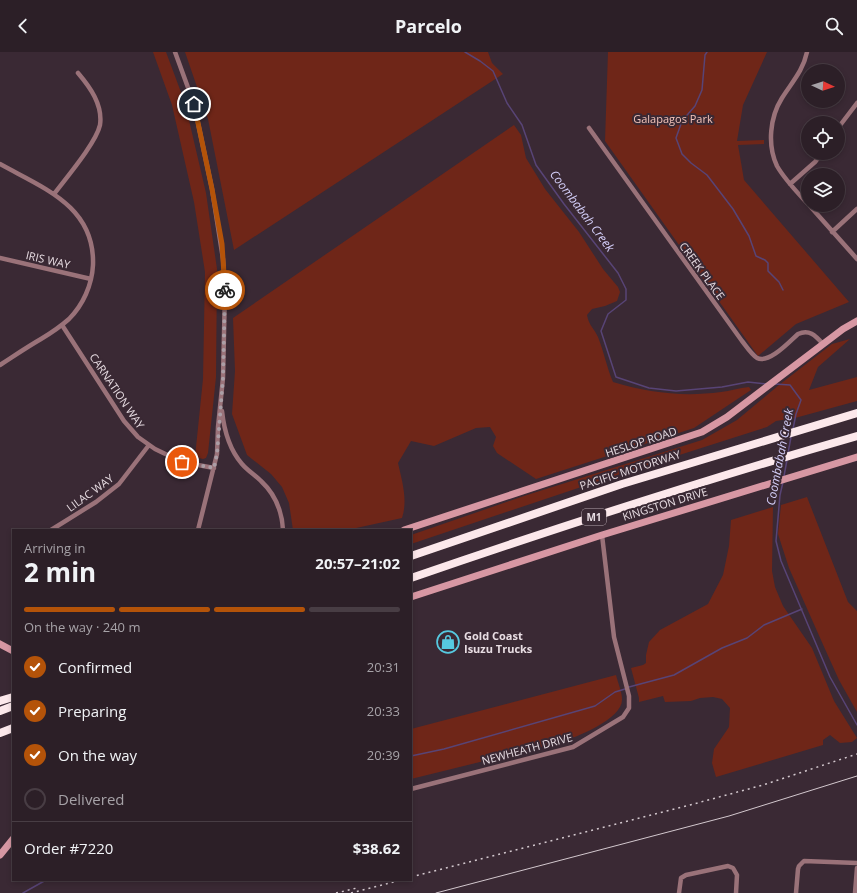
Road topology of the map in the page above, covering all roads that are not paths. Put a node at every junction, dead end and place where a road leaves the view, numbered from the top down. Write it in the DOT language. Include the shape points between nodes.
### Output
graph roads {
  1 [pos="175,52"];
  2 [pos="807,52"];
  3 [pos="78,73"];
  4 [pos="857,103"];
  5 [pos="845,119"];
  6 [pos="589,128"];
  7 [pos="817,160"];
  8 [pos="0,164"];
  9 [pos="790,184"];
  10 [pos="54,194"];
  11 [pos="801,197"];
  12 [pos="857,209"];
  13 [pos="814,212"];
  14 [pos="832,232"];
  15 [pos="0,258"];
  16 [pos="857,259"];
  17 [pos="91,279"];
  18 [pos="857,321"];
  19 [pos="62,325"];
  20 [pos="822,344"];
  21 [pos="0,365"];
  22 [pos="221,403"];
  23 [pos="857,413"];
  24 [pos="857,436"];
  25 [pos="149,445"];
  26 [pos="857,457"];
  27 [pos="214,468"];
  28 [pos="53,529"];
  29 [pos="198,529"];
  30 [pos="282,529"];
  31 [pos="407,529"];
  32 [pos="602,535"];
  33 [pos="412,556"];
  34 [pos="412,578"];
  35 [pos="412,597"];
  36 [pos="0,644"];
  37 [pos="12,650"];
  38 [pos="12,697"];
  39 [pos="0,701"];
  40 [pos="12,706"];
  41 [pos="0,711"];
  42 [pos="12,728"];
  43 [pos="0,733"];
  44 [pos="412,789"];
  45 [pos="12,840"];
  46 [pos="0,855"];
  47 [pos="857,864"];
  48 [pos="857,868"];
  49 [pos="679,893"];
  50 [pos="736,893"];
  51 [pos="796,893"];
  52 [pos="855,893"];
  1 -- 22 [label="street" via="194,104 222,244 225,290"];
  2 -- 9 [label="street" via="798,77 778,106 771,128 776,164"];
  3 -- 10 [label="street" via="90,87 99,107 100,125 91,144"];
  4 -- 5 [label="street"];
  6 -- 20 [label="street, CREEK PLACE" via="742,341 757,358 770,358 802,332 812,333"];
  7 -- 9 [label="street"];
  8 -- 10 [label="street"];
  9 -- 11 [label="street"];
  10 -- 17 [label="street" via="67,203 86,229 93,253"];
  12 -- 14 [label="street"];
  13 -- 14 [label="street"];
  14 -- 16 [label="street"];
  15 -- 17 [label="street, IRIS WAY"];
  17 -- 19 [label="street" via="77,310"];
  18 -- 20 [label="street, HESLOP ROAD"];
  19 -- 21 [label="street"];
  19 -- 25 [label="street, CARNATION WAY" via="124,421"];
  20 -- 31 [label="street, HESLOP ROAD" via="714,426 693,436"];
  22 -- 27 [label="street"];
  22 -- 30 [label="street" via="224,428 234,453 274,498 281,512"];
  23 -- 33 [label="highway, PACIFIC MOTORWAY / M1" via="622,484"];
  24 -- 34 [label="highway, M1" via="629,505"];
  25 -- 27 [label="street, CARNATION WAY" via="182,462"];
  25 -- 28 [label="street, LILAC WAY" via="119,484"];
  26 -- 32 [label="street, KINGSTON DRIVE"];
  27 -- 29 [label="street"];
  32 -- 35 [label="street, KINGSTON DRIVE"];
  32 -- 44 [label="street, NEWHEATH DRIVE" via="614,637 629,696 629,708 624,717 573,748"];
  36 -- 37 [label="street"];
  38 -- 39 [label="highway"];
  40 -- 41 [label="highway"];
  42 -- 43 [label="highway"];
  45 -- 46 [label="street"];
  47 -- 51 [label="street" via="804,861 798,869"];
  48 -- 52 [label="street"];
  49 -- 50 [label="street" via="681,878 686,875 728,866 734,868 737,875"];
}
